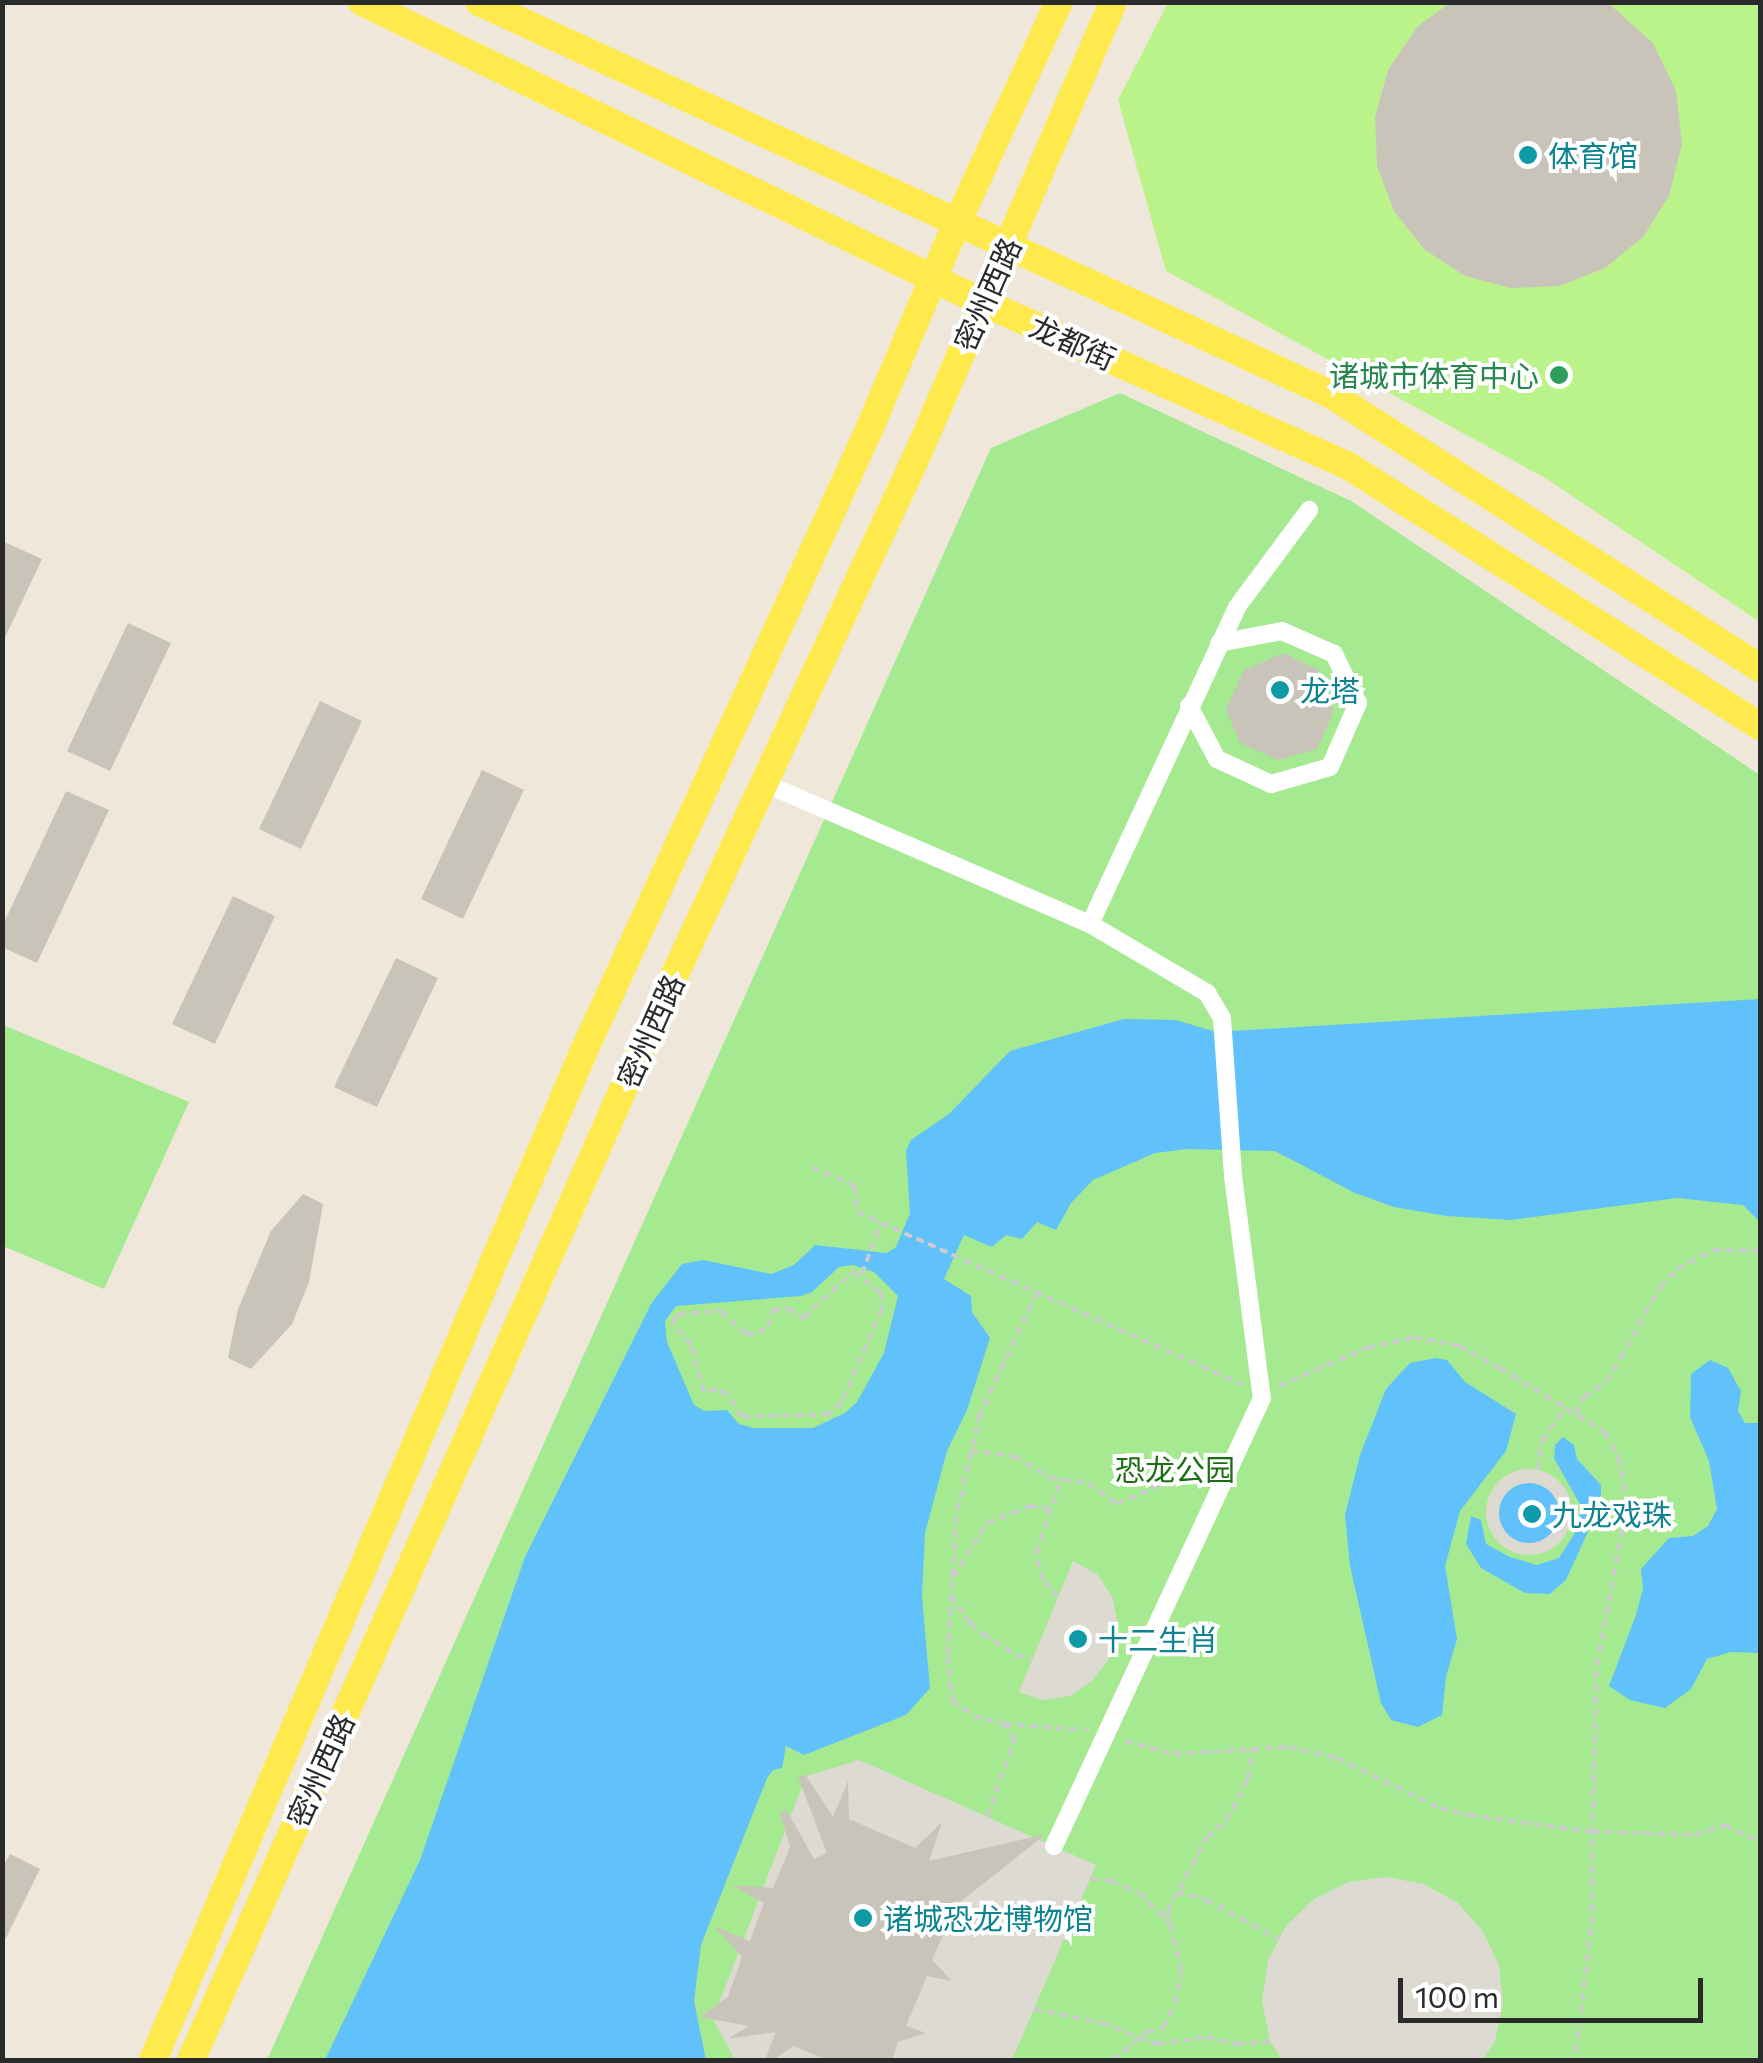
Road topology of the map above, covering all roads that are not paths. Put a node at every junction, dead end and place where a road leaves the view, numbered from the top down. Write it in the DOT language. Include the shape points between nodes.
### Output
graph roads {
  1 [pos="362,2"];
  2 [pos="478,2"];
  3 [pos="1059,2"];
  4 [pos="1113,2"];
  5 [pos="956,224"];
  6 [pos="1006,248"];
  7 [pos="933,278"];
  8 [pos="982,302"];
  9 [pos="1309,510"];
  10 [pos="1219,643"];
  11 [pos="1760,668"];
  12 [pos="1189,706"];
  13 [pos="1760,726"];
  14 [pos="764,783"];
  15 [pos="1090,924"];
  16 [pos="1054,1846"];
  17 [pos="153,2060"];
  18 [pos="191,2060"];
  1 -- 7 [label="main road, 龙都街"];
  2 -- 5 [label="main road, 龙都街"];
  3 -- 5 [label="main road, 密州西路"];
  4 -- 6 [label="main road, 密州西路"];
  5 -- 6 [label="main road, 龙都街"];
  5 -- 7 [label="main road, 密州西路"];
  6 -- 8 [label="main road, 密州西路"];
  6 -- 11 [label="main road, 龙都街" via="1330,394"];
  7 -- 8 [label="main road, 龙都街"];
  7 -- 17 [label="main road, 密州西路" via="583,1053"];
  8 -- 13 [label="main road, 龙都街" via="1347,465"];
  8 -- 14 [label="main road, 密州西路"];
  9 -- 10 [label="street"];
  10 -- 12 [label="street"];
  10 -- 12 [label="street" via="1282,631 1334,654 1358,703 1330,767 1272,784 1217,758"];
  12 -- 15 [label="street"];
  14 -- 15 [label="street"];
  14 -- 18 [label="main road, 密州西路"];
  15 -- 16 [label="street" via="1207,992 1222,1018 1261,1392"];
}
